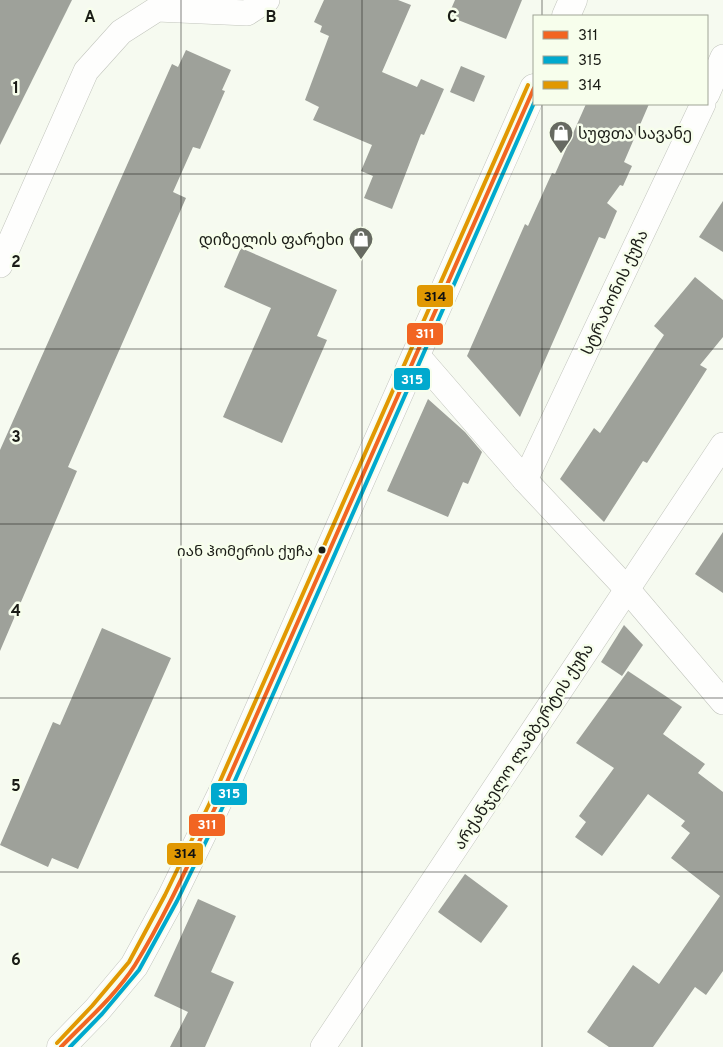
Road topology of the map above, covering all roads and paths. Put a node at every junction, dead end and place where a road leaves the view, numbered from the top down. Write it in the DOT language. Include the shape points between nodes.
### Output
graph roads {
  1 [pos="267,0"];
  2 [pos="573,0"];
  3 [pos="566,15"];
  4 [pos="723,57"];
  5 [pos="533,90"];
  6 [pos="708,92"];
  7 [pos="703,105"];
  8 [pos="0,265"];
  9 [pos="416,354"];
  10 [pos="723,445"];
  11 [pos="525,480"];
  12 [pos="627,589"];
  13 [pos="723,702"];
  14 [pos="61,1047"];
  15 [pos="323,1047"];
  1 -- 8 [label="street" via="247,13 157,9 121,32 86,71"];
  2 -- 3 [label="street"];
  4 -- 6 [label="street"];
  5 -- 9 [label="street"];
  7 -- 11 [label="street, სტრაბონის ქუჩა"];
  9 -- 11 [label="street"];
  9 -- 14 [label="street" via="222,791 171,898 134,966"];
  10 -- 12 [label="street, არქანჯელო ლამბერტის ქუჩა"];
  11 -- 12 [label="street"];
  12 -- 13 [label="street"];
  12 -- 15 [label="street, არქანჯელო ლამბერტის ქუჩა"];
}
